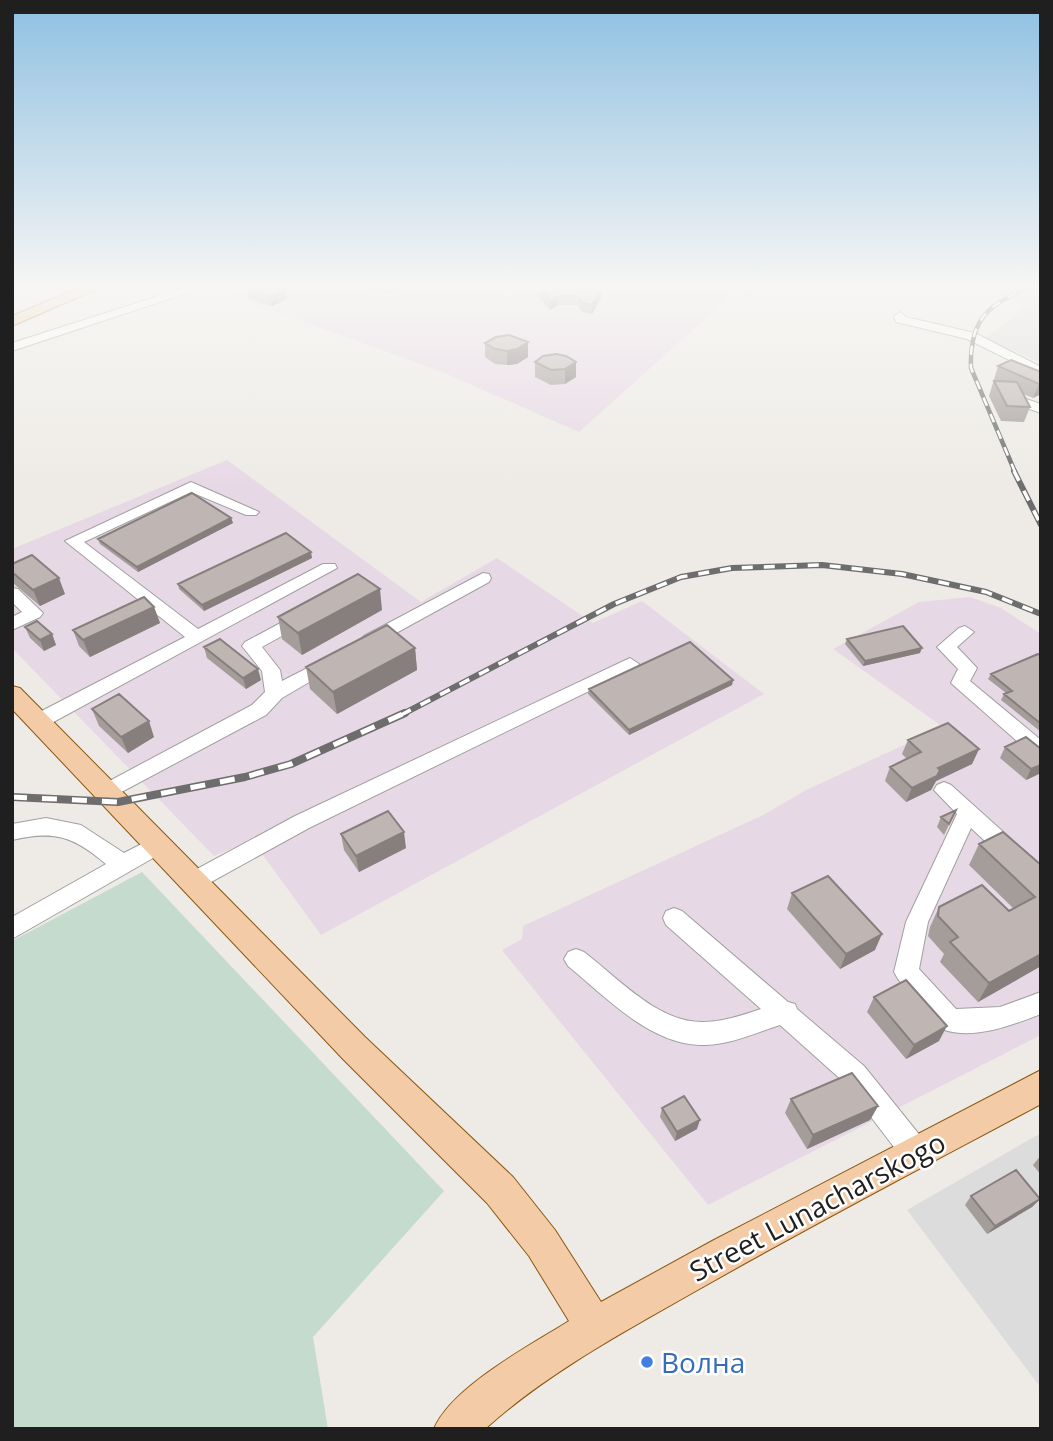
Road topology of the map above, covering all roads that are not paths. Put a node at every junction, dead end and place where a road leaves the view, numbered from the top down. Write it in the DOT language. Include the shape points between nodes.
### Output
graph roads {
  1 [pos="1001,352"];
  2 [pos="1041,372"];
  3 [pos="1026,403"];
  4 [pos="1041,409"];
  5 [pos="251,512"];
  6 [pos="329,568"];
  7 [pos="483,578"];
  8 [pos="12,593"];
  9 [pos="312,612"];
  10 [pos="12,624"];
  11 [pos="965,632"];
  12 [pos="198,638"];
  13 [pos="630,664"];
  14 [pos="275,692"];
  15 [pos="21,705"];
  16 [pos="1041,751"];
  17 [pos="944,790"];
  18 [pos="107,791"];
  19 [pos="968,812"];
  20 [pos="12,832"];
  21 [pos="159,845"];
  22 [pos="124,866"];
  23 [pos="1041,880"];
  24 [pos="194,881"];
  25 [pos="674,918"];
  26 [pos="12,929"];
  27 [pos="576,959"];
  28 [pos="1041,1003"];
  29 [pos="786,1012"];
  30 [pos="1041,1086"];
  31 [pos="916,1153"];
  32 [pos="595,1327"];
  33 [pos="454,1429"];
  1 -- 2 [label="street"];
  3 -- 4 [label="street"];
  5 -- 12 [label="street" via="191,486 73,541"];
  6 -- 12 [label="street"];
  7 -- 14 [label="street"];
  8 -- 10 [label="street" via="34,613"];
  9 -- 14 [label="street" via="251,646 271,670"];
  11 -- 16 [label="street" via="946,647 968,668 960,683"];
  12 -- 15 [label="street"];
  13 -- 24 [label="street" via="302,822"];
  14 -- 18 [label="street" via="259,709"];
  15 -- 18 [label="main road"];
  17 -- 19 [label="street"];
  18 -- 21 [label="main road"];
  19 -- 23 [label="street"];
  19 -- 28 [label="street" via="917,922 906,972 951,1021 1000,1017"];
  20 -- 22 [label="street" via="60,827 76,831 93,839"];
  21 -- 22 [label="street"];
  21 -- 24 [label="main road"];
  22 -- 26 [label="street"];
  24 -- 32 [label="main road" via="354,1048 500,1190 542,1243"];
  25 -- 29 [label="street"];
  27 -- 29 [label="street" via="662,1024 687,1033 703,1034"];
  29 -- 31 [label="street" via="855,1075"];
  30 -- 31 [label="main road, Street Lunacharskogo"];
  31 -- 32 [label="main road, Street Lunacharskogo"];
  32 -- 33 [label="main road, Street Lunacharskogo" via="500,1388"];
}
